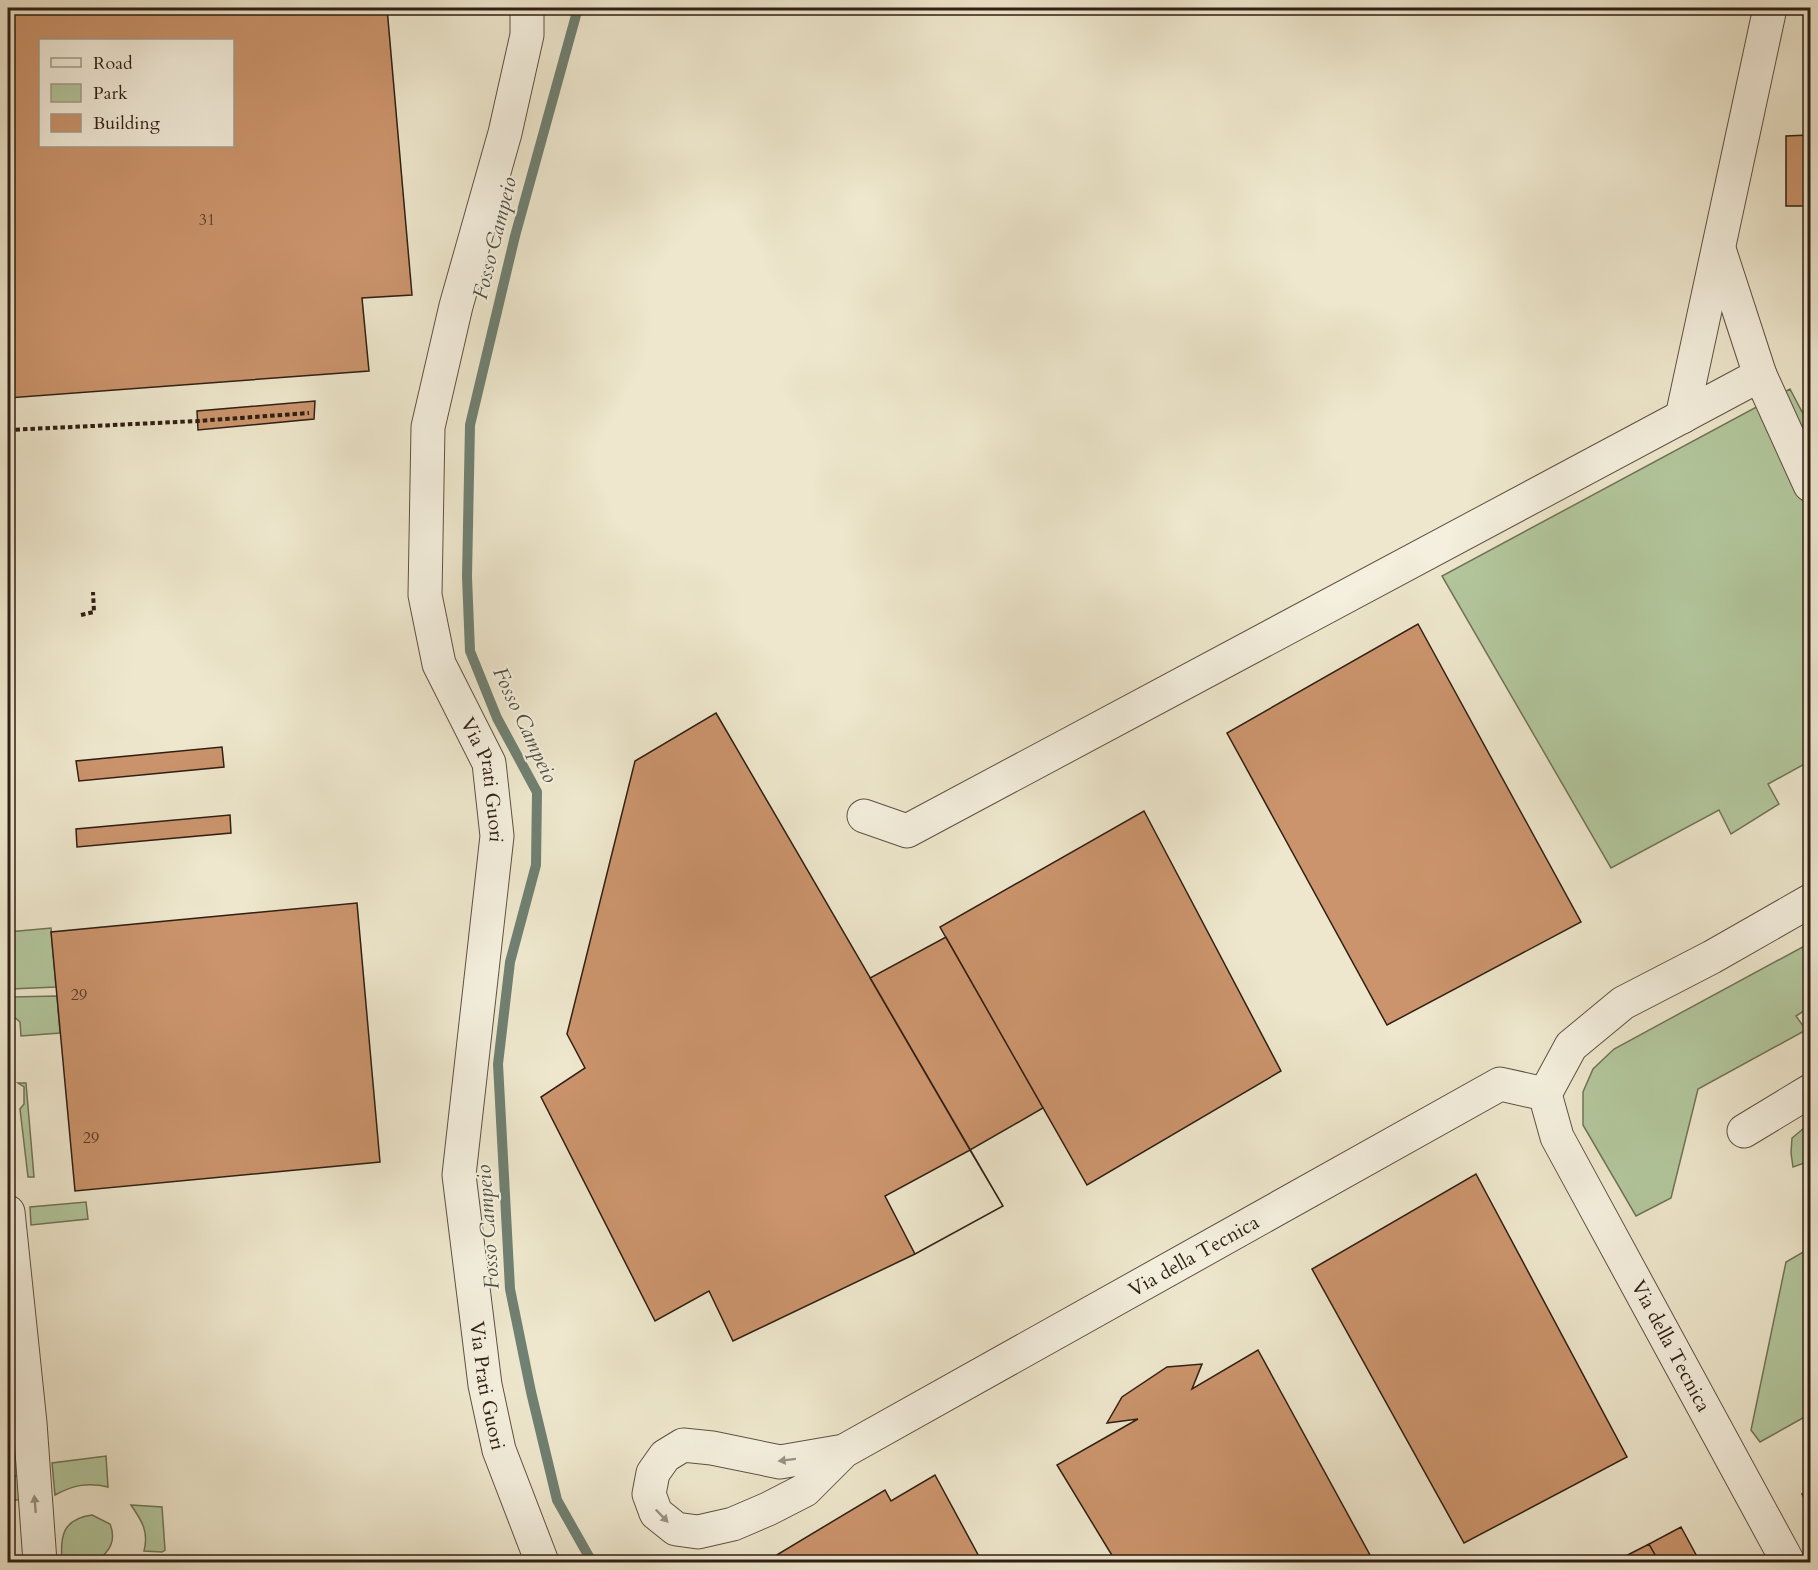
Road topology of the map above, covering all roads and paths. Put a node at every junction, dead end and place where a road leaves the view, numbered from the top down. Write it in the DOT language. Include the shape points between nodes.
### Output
graph roads {
  1 [pos="527,8"];
  2 [pos="1770,8"];
  3 [pos="1719,248"];
  4 [pos="1760,375"];
  5 [pos="309,412"];
  6 [pos="1682,417"];
  7 [pos="8,430"];
  8 [pos="1810,485"];
  9 [pos="93,592"];
  10 [pos="81,615"];
  11 [pos="864,816"];
  12 [pos="1810,901"];
  13 [pos="1810,1091"];
  14 [pos="1545,1094"];
  15 [pos="1744,1131"];
  16 [pos="8,1212"];
  17 [pos="844,1451"];
  18 [pos="40,1563"];
  19 [pos="542,1563"];
  20 [pos="1788,1563"];
  1 -- 19 [label="street, Via Prati Guori" via="526,34 505,132 456,306 429,427 425,595 438,664 489,763 496,836 459,1175 485,1385 500,1450"];
  2 -- 3 [label="street"];
  3 -- 4 [label="street"];
  3 -- 6 [label="street"];
  4 -- 6 [label="street"];
  4 -- 8 [label="street"];
  5 -- 7 [label="path"];
  6 -- 11 [label="street" via="907,831"];
  9 -- 10 [label="path" via="94,612"];
  12 -- 14 [label="street" via="1623,1003 1571,1046"];
  13 -- 15 [label="street"];
  14 -- 17 [label="street, Via della Tecnica" via="1500,1084"];
  14 -- 20 [label="street, Via della Tecnica" via="1557,1137"];
  18 -- 16 [label="street, one-way"];
  17 -- 17 [label="street, one-way" via="780,1462 683,1445 665,1456 653,1473 649,1494 656,1513 676,1529 698,1532 733,1524 805,1490"];
}
